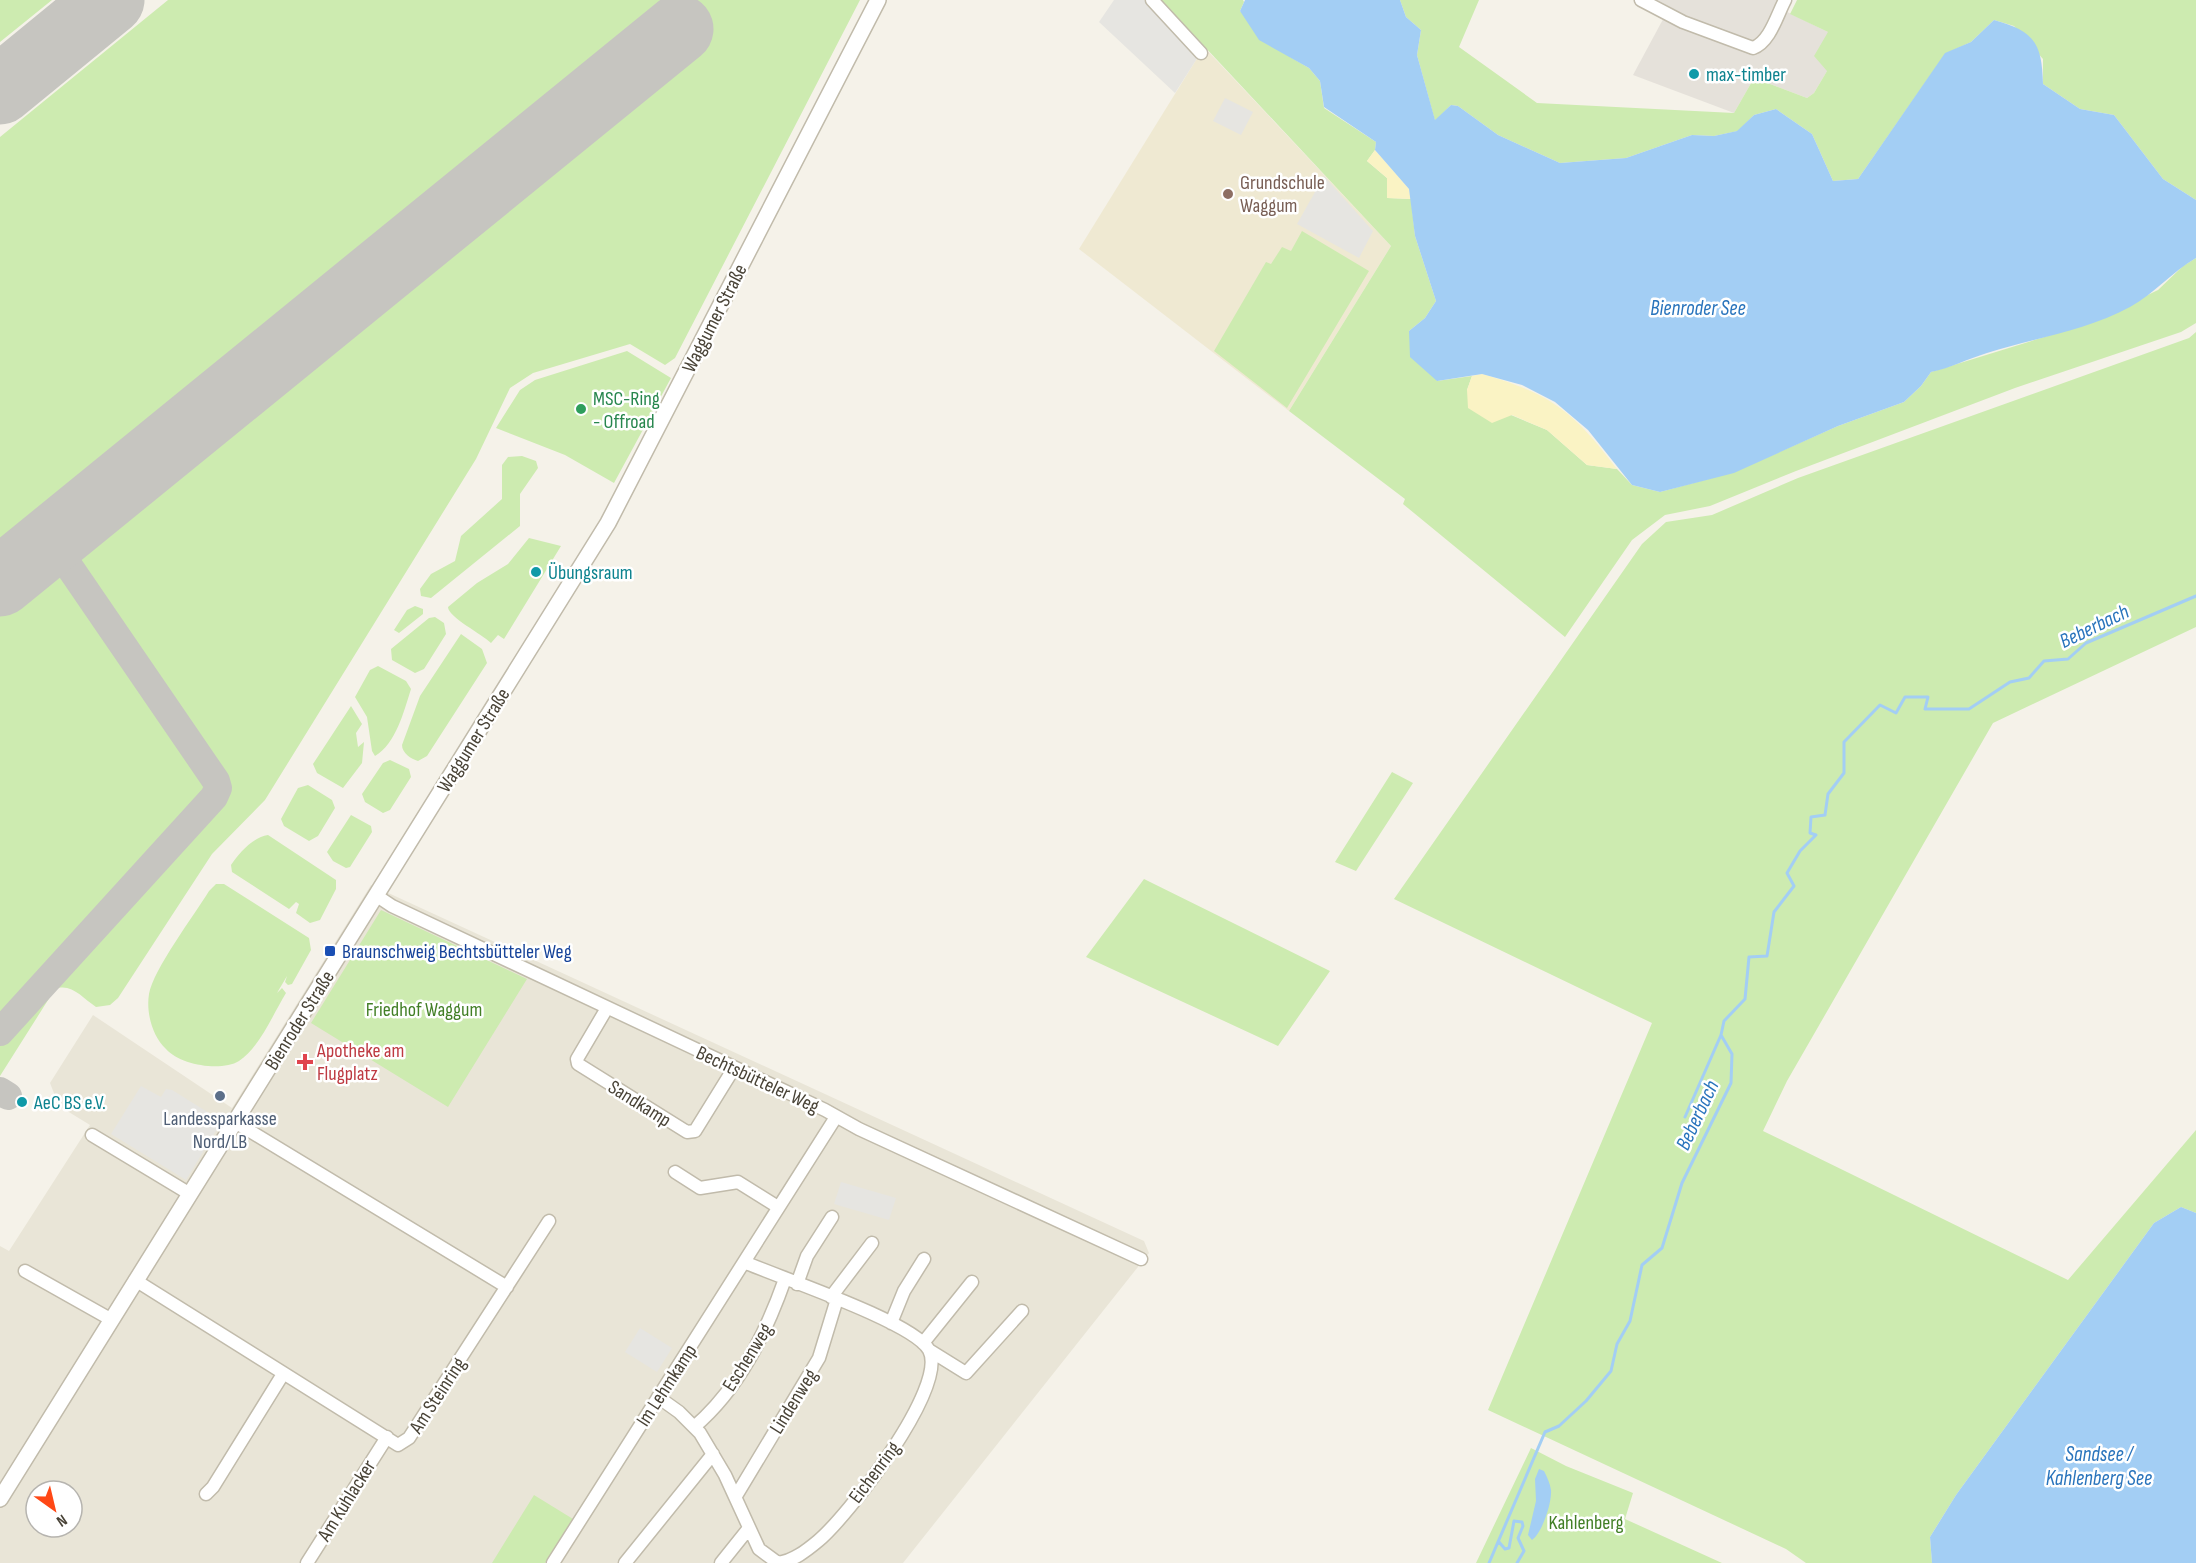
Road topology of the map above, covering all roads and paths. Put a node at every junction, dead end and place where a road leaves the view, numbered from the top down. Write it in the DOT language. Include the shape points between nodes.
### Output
graph roads {
  1 [pos="878,0"];
  2 [pos="1152,0"];
  3 [pos="1641,0"];
  4 [pos="1785,0"];
  5 [pos="1201,53"];
  6 [pos="408,846"];
  7 [pos="377,896"];
  8 [pos="607,1008"];
  9 [pos="734,1068"];
  10 [pos="836,1117"];
  11 [pos="235,1122"];
  12 [pos="92,1135"];
  13 [pos="675,1172"];
  14 [pos="190,1194"];
  15 [pos="778,1207"];
  16 [pos="832,1217"];
  17 [pos="549,1221"];
  18 [pos="872,1243"];
  19 [pos="1141,1258"];
  20 [pos="924,1260"];
  21 [pos="744,1262"];
  22 [pos="25,1271"];
  23 [pos="785,1279"];
  24 [pos="135,1280"];
  25 [pos="972,1282"];
  26 [pos="797,1284"];
  27 [pos="507,1287"];
  28 [pos="834,1298"];
  29 [pos="1022,1311"];
  30 [pos="112,1320"];
  31 [pos="891,1323"];
  32 [pos="926,1346"];
  33 [pos="283,1374"];
  34 [pos="658,1397"];
  35 [pos="694,1427"];
  36 [pos="387,1437"];
  37 [pos="713,1454"];
  38 [pos="206,1494"];
  39 [pos="1,1495"];
  40 [pos="736,1496"];
  41 [pos="748,1528"];
  42 [pos="307,1563"];
  43 [pos="553,1563"];
  44 [pos="625,1563"];
  45 [pos="721,1563"];
  46 [pos="778,1563"];
  1 -- 6 [label="street, Waggumer Straße" via="608,522"];
  2 -- 5 [label="street"];
  3 -- 4 [label="street" via="1683,22 1753,48 1766,38"];
  6 -- 7 [label="street, Bienroder Straße"];
  7 -- 8 [label="street, Bechtsbütteler Weg"];
  7 -- 11 [label="street, Bienroder Straße"];
  8 -- 9 [label="street, Bechtsbütteler Weg"];
  8 -- 9 [label="street, Sandkamp" via="577,1059 578,1064 687,1132 695,1131"];
  9 -- 10 [label="street, Bechtsbütteler Weg"];
  10 -- 15 [label="street, Im Lehmkamp"];
  10 -- 19 [label="street, Bechtsbütteler Weg"];
  11 -- 14 [label="street, Bienroder Straße"];
  11 -- 27 [label="street"];
  12 -- 14 [label="street"];
  13 -- 15 [label="street" via="700,1188 738,1182"];
  14 -- 24 [label="street, Bienroder Straße"];
  15 -- 21 [label="street, Im Lehmkamp"];
  16 -- 26 [label="street" via="807,1256"];
  17 -- 27 [label="street, Am Steinring"];
  18 -- 28 [label="street, Lindenweg"];
  20 -- 31 [label="street" via="904,1291"];
  21 -- 23 [label="street"];
  21 -- 34 [label="street, Im Lehmkamp"];
  22 -- 30 [label="street"];
  23 -- 26 [label="street"];
  23 -- 35 [label="street, Eschenweg" via="768,1327 728,1391"];
  24 -- 30 [label="street, Bienroder Straße"];
  24 -- 33 [label="street, Am Steinring"];
  25 -- 32 [label="street"];
  26 -- 28 [label="street"];
  27 -- 36 [label="street, Am Steinring" via="410,1438 398,1444"];
  28 -- 31 [label="street"];
  28 -- 40 [label="street, Lindenweg" via="819,1358"];
  29 -- 32 [label="street" via="966,1373"];
  30 -- 39 [label="street, Bienroder Straße"];
  31 -- 32 [label="street"];
  32 -- 46 [label="street, Eichenring" via="932,1366 925,1392 879,1468 820,1540 793,1559"];
  33 -- 36 [label="street, Am Steinring"];
  33 -- 38 [label="street"];
  34 -- 35 [label="street, Eichenring"];
  34 -- 43 [label="street, Im Lehmkamp"];
  35 -- 37 [label="street, Eichenring"];
  36 -- 42 [label="street, Am Kuhlacker"];
  37 -- 40 [label="street, Eichenring"];
  37 -- 44 [label="street"];
  40 -- 41 [label="street, Eichenring"];
  41 -- 45 [label="street"];
  41 -- 46 [label="street, Eichenring" via="759,1549"];
}
